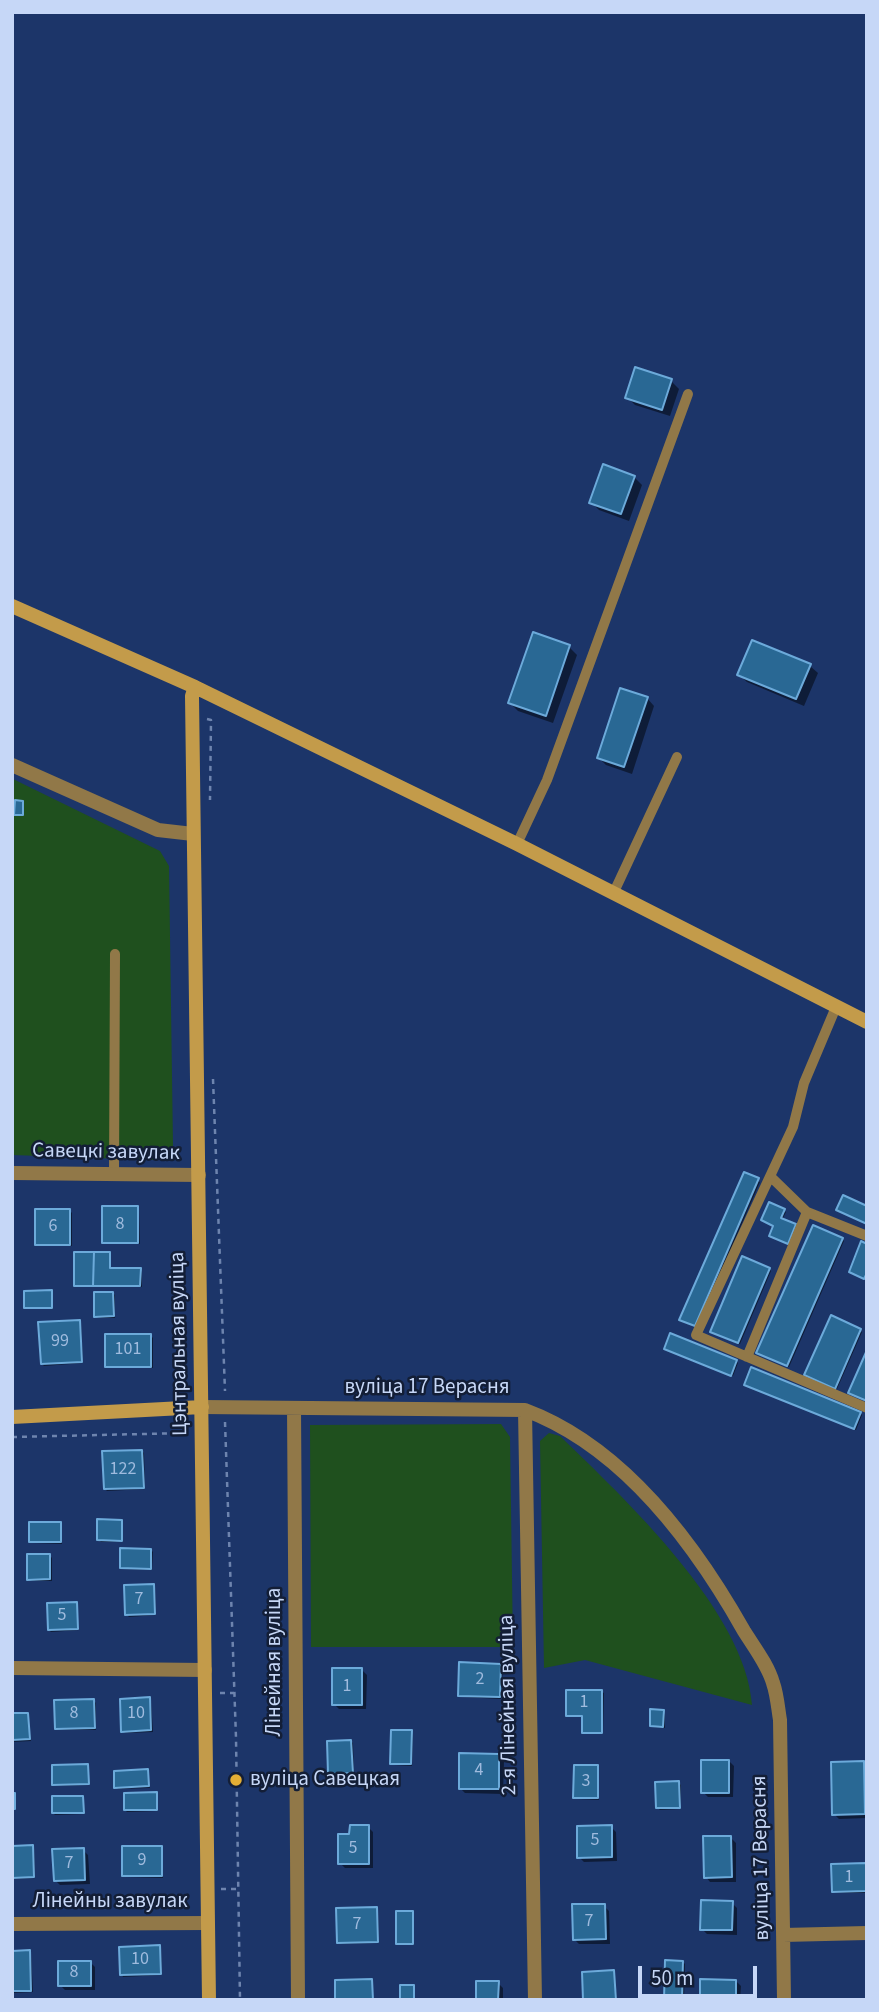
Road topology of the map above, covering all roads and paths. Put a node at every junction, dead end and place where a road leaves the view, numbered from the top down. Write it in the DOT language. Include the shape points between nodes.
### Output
graph roads {
  1 [pos="688,394"];
  2 [pos="12,606"];
  3 [pos="195,687"];
  4 [pos="191,712"];
  5 [pos="677,757"];
  6 [pos="12,765"];
  7 [pos="210,799"];
  8 [pos="193,834"];
  9 [pos="517,844"];
  10 [pos="614,892"];
  11 [pos="115,954"];
  12 [pos="836,1007"];
  13 [pos="867,1022"];
  14 [pos="213,1068"];
  15 [pos="12,1173"];
  16 [pos="114,1174"];
  17 [pos="198,1175"];
  18 [pos="771,1177"];
  19 [pos="807,1212"];
  20 [pos="867,1236"];
  21 [pos="747,1357"];
  22 [pos="202,1407"];
  23 [pos="225,1407"];
  24 [pos="294,1408"];
  25 [pos="867,1408"];
  26 [pos="526,1410"];
  27 [pos="12,1417"];
  28 [pos="202,1433"];
  29 [pos="226,1433"];
  30 [pos="12,1437"];
  31 [pos="12,1668"];
  32 [pos="205,1670"];
  33 [pos="208,1923"];
  34 [pos="12,1924"];
  35 [pos="867,1933"];
  36 [pos="783,1935"];
  37 [pos="209,2000"];
  38 [pos="240,2000"];
  39 [pos="298,2000"];
  40 [pos="535,2000"];
  41 [pos="784,2000"];
  1 -- 9 [label="lane" via="547,780"];
  2 -- 3 [label="street"];
  3 -- 4 [label="street, Цэнтральная вуліца"];
  3 -- 9 [label="street"];
  4 -- 7 [label="path" via="211,720"];
  4 -- 8 [label="street, Цэнтральная вуліца"];
  5 -- 10 [label="lane"];
  6 -- 8 [label="street" via="158,830"];
  8 -- 17 [label="street, Цэнтральная вуліца"];
  9 -- 10 [label="street"];
  10 -- 12 [label="street"];
  11 -- 16 [label="lane"];
  12 -- 13 [label="street"];
  12 -- 18 [label="lane"];
  14 -- 23 [label="path"];
  15 -- 16 [label="street, Савецкі завулак"];
  16 -- 17 [label="street, Савецкі завулак"];
  17 -- 22 [label="street, Цэнтральная вуліца"];
  18 -- 19 [label="lane"];
  18 -- 21 [label="lane" via="696,1335"];
  19 -- 20 [label="lane"];
  19 -- 21 [label="lane"];
  21 -- 25 [label="lane"];
  22 -- 23 [label="street, вуліца 17 Верасня"];
  22 -- 27 [label="street, вуліца 17 Верасня"];
  22 -- 28 [label="street, Цэнтральная вуліца"];
  23 -- 24 [label="street, вуліца 17 Верасня"];
  23 -- 29 [label="path"];
  24 -- 26 [label="street, вуліца 17 Верасня"];
  24 -- 39 [label="street, Лінейная вуліца"];
  26 -- 36 [label="street, вуліца 17 Верасня" via="551,1419 603,1454 669,1519 725,1597 773,1681 780,1720"];
  26 -- 40 [label="street, 2-я Лінейная вуліца"];
  28 -- 29 [label="path"];
  28 -- 30 [label="path"];
  28 -- 32 [label="street, Цэнтральная вуліца"];
  29 -- 38 [label="path"];
  31 -- 32 [label="street"];
  32 -- 33 [label="street, Цэнтральная вуліца"];
  33 -- 34 [label="street, Лінейны завулак"];
  33 -- 37 [label="street, Цэнтральная вуліца"];
  35 -- 36 [label="street"];
  36 -- 41 [label="street, вуліца 17 Верасня"];
}
